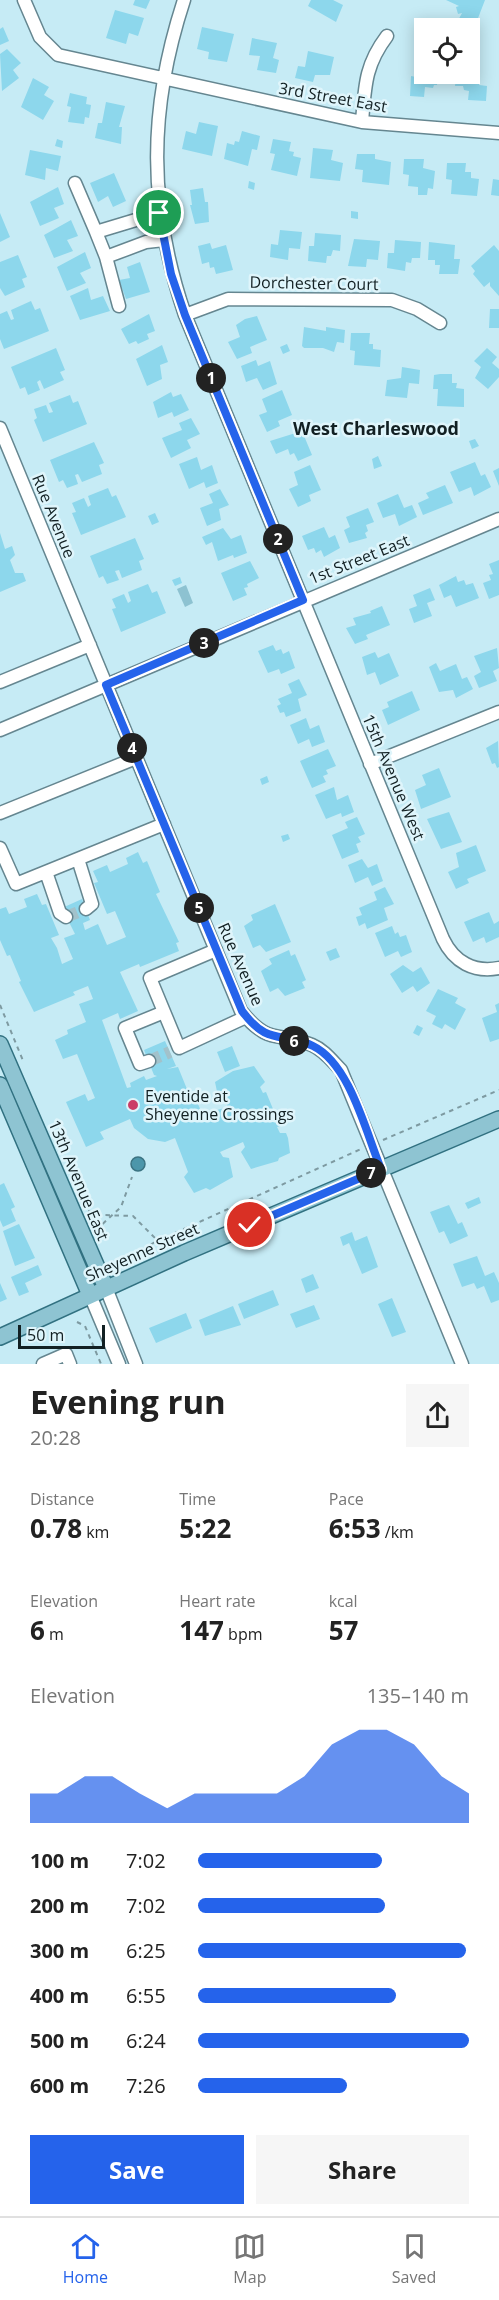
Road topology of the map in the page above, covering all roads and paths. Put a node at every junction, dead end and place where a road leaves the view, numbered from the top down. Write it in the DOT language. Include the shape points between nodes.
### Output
graph roads {
  1 [pos="24,0"];
  2 [pos="184,0"];
  3 [pos="387,36"];
  4 [pos="162,80"];
  5 [pos="362,122"];
  6 [pos="499,133"];
  7 [pos="75,183"];
  8 [pos="159,213"];
  9 [pos="96,232"];
  10 [pos="164,240"];
  11 [pos="106,257"];
  12 [pos="119,306"];
  13 [pos="185,315"];
  14 [pos="440,323"];
  15 [pos="0,428"];
  16 [pos="3,443"];
  17 [pos="499,519"];
  18 [pos="303,600"];
  19 [pos="90,645"];
  20 [pos="0,682"];
  21 [pos="106,685"];
  22 [pos="499,712"];
  23 [pos="0,729"];
  24 [pos="136,758"];
  25 [pos="370,764"];
  26 [pos="0,813"];
  27 [pos="164,824"];
  28 [pos="0,848"];
  29 [pos="78,859"];
  30 [pos="46,872"];
  31 [pos="86,909"];
  32 [pos="66,917"];
  33 [pos="216,950"];
  34 [pos="499,968"];
  35 [pos="164,1012"];
  36 [pos="246,1017"];
  37 [pos="0,1044"];
  38 [pos="149,1061"];
  39 [pos="0,1085"];
  40 [pos="499,1090"];
  41 [pos="499,1119"];
  42 [pos="389,1137"];
  43 [pos="353,1153"];
  44 [pos="381,1169"];
  45 [pos="132,1177"];
  46 [pos="85,1210"];
  47 [pos="115,1215"];
  48 [pos="94,1231"];
  49 [pos="158,1241"];
  50 [pos="107,1264"];
  51 [pos="106,1288"];
  52 [pos="90,1295"];
  53 [pos="77,1322"];
  54 [pos="0,1337"];
  55 [pos="43,1364"];
  56 [pos="70,1364"];
  57 [pos="101,1364"];
  58 [pos="119,1364"];
  59 [pos="136,1364"];
  60 [pos="462,1364"];
  1 -- 4 [label="street, 3rd Street East" via="40,37 58,55"];
  2 -- 4 [label="street, 15th Avenue West"];
  3 -- 5 [label="street" via="366,74"];
  4 -- 5 [label="street, 3rd Street East"];
  4 -- 8 [label="street, 15th Avenue West" via="155,158"];
  5 -- 6 [label="street, 3rd Street East"];
  7 -- 9 [label="street"];
  8 -- 9 [label="street"];
  8 -- 10 [label="street, 15th Avenue West"];
  9 -- 11 [label="street"];
  10 -- 11 [label="street" via="146,242"];
  10 -- 13 [label="street, 15th Avenue West"];
  11 -- 12 [label="street"];
  13 -- 14 [label="street, Dorchester Court" via="228,298 392,300"];
  13 -- 18 [label="street, 15th Avenue West"];
  15 -- 16 [label="street, Rue Avenue"];
  16 -- 19 [label="street, Rue Avenue"];
  17 -- 18 [label="street, 1st Street East"];
  18 -- 21 [label="street, 1st Street East"];
  18 -- 25 [label="street, 15th Avenue West"];
  19 -- 20 [label="street"];
  19 -- 21 [label="street, Rue Avenue"];
  21 -- 23 [label="street, 1st Street East"];
  21 -- 24 [label="street, Rue Avenue"];
  22 -- 25 [label="street"];
  24 -- 26 [label="street"];
  24 -- 27 [label="street, Rue Avenue"];
  25 -- 34 [label="street, 15th Avenue West" via="449,952 474,968"];
  27 -- 29 [label="street"];
  27 -- 33 [label="street, Rue Avenue"];
  28 -- 30 [label="street" via="16,884"];
  29 -- 30 [label="street"];
  29 -- 31 [label="street" via="92,904"];
  30 -- 32 [label="street" via="60,913"];
  33 -- 35 [label="street" via="150,978"];
  33 -- 36 [label="street, Rue Avenue"];
  35 -- 36 [label="street" via="175,1050"];
  35 -- 38 [label="street" via="125,1028 140,1064"];
  36 -- 44 [label="street, Rue Avenue" via="269,1036 313,1046 340,1070"];
  37 -- 51 [label="main road, 13th Avenue East"];
  39 -- 52 [label="main road"];
  40 -- 42 [label="path"];
  41 -- 44 [label="main road, Sheyenne Street"];
  43 -- 49 [label="path"];
  44 -- 51 [label="main road, Sheyenne Street"];
  44 -- 60 [label="street, Rue Avenue"];
  45 -- 47 [label="path"];
  46 -- 47 [label="path"];
  47 -- 48 [label="path"];
  47 -- 49 [label="path" via="133,1216"];
  49 -- 50 [label="path" via="121,1263"];
  51 -- 52 [label="main road, Sheyenne Street"];
  51 -- 59 [label="street, 13th Avenue East"];
  52 -- 54 [label="main road, Sheyenne Street"];
  52 -- 58 [label="street"];
  53 -- 57 [label="path" via="85,1326"];
  55 -- 56 [label="street" via="66,1354"];
}
